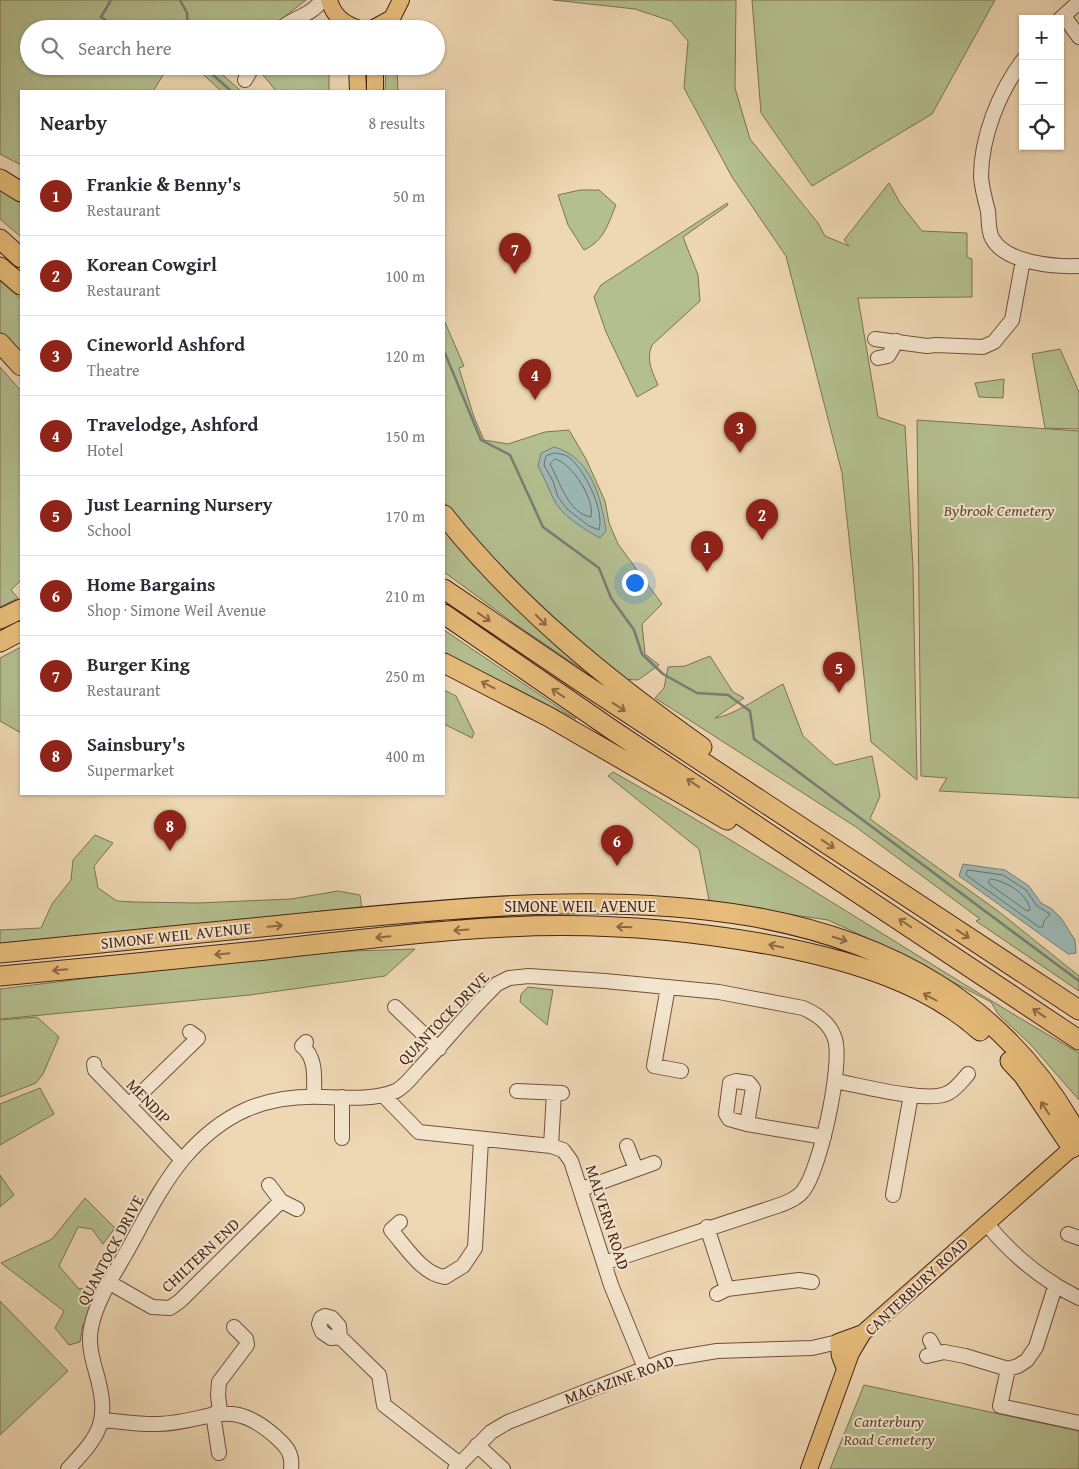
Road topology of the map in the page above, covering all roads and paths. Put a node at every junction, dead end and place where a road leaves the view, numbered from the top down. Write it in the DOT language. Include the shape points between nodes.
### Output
graph roads {
  1 [pos="322,0"];
  2 [pos="329,0"];
  3 [pos="401,0"];
  4 [pos="1079,2"];
  5 [pos="306,15"];
  6 [pos="1064,16"];
  7 [pos="293,20"];
  8 [pos="336,20"];
  9 [pos="345,20"];
  10 [pos="389,20"];
  11 [pos="1064,20"];
  12 [pos="1079,37"];
  13 [pos="1019,66"];
  14 [pos="248,75"];
  15 [pos="358,75"];
  16 [pos="375,75"];
  17 [pos="245,80"];
  18 [pos="358,90"];
  19 [pos="375,90"];
  20 [pos="0,179"];
  21 [pos="20,191"];
  22 [pos="0,240"];
  23 [pos="20,257"];
  24 [pos="1023,260"];
  25 [pos="1079,266"];
  26 [pos="0,267"];
  27 [pos="20,284"];
  28 [pos="875,339"];
  29 [pos="897,341"];
  30 [pos="0,343"];
  31 [pos="878,358"];
  32 [pos="20,365"];
  33 [pos="445,516"];
  34 [pos="445,590"];
  35 [pos="20,609"];
  36 [pos="445,615"];
  37 [pos="0,619"];
  38 [pos="20,632"];
  39 [pos="0,642"];
  40 [pos="445,664"];
  41 [pos="802,826"];
  42 [pos="777,840"];
  43 [pos="0,953"];
  44 [pos="0,976"];
  45 [pos="668,987"];
  46 [pos="396,1008"];
  47 [pos="1079,1010"];
  48 [pos="190,1032"];
  49 [pos="1079,1040"];
  50 [pos="301,1047"];
  51 [pos="439,1049"];
  52 [pos="94,1064"];
  53 [pos="681,1071"];
  54 [pos="968,1074"];
  55 [pos="835,1081"];
  56 [pos="517,1090"];
  57 [pos="383,1095"];
  58 [pos="911,1095"];
  59 [pos="314,1096"];
  60 [pos="342,1097"];
  61 [pos="129,1105"];
  62 [pos="1073,1119"];
  63 [pos="747,1124"];
  64 [pos="824,1137"];
  65 [pos="342,1138"];
  66 [pos="481,1140"];
  67 [pos="1077,1143"];
  68 [pos="551,1146"];
  69 [pos="627,1146"];
  70 [pos="182,1160"];
  71 [pos="654,1163"];
  72 [pos="636,1169"];
  73 [pos="269,1185"];
  74 [pos="582,1189"];
  75 [pos="893,1196"];
  76 [pos="281,1201"];
  77 [pos="297,1208"];
  78 [pos="400,1222"];
  79 [pos="986,1223"];
  80 [pos="707,1227"];
  81 [pos="604,1263"];
  82 [pos="812,1282"];
  83 [pos="110,1283"];
  84 [pos="1056,1287"];
  85 [pos="1079,1298"];
  86 [pos="234,1327"];
  87 [pos="863,1332"];
  88 [pos="340,1337"];
  89 [pos="930,1340"];
  90 [pos="838,1342"];
  91 [pos="645,1368"];
  92 [pos="845,1369"];
  93 [pos="1008,1369"];
  94 [pos="217,1413"];
  95 [pos="101,1420"];
  96 [pos="1079,1423"];
  97 [pos="477,1445"];
  98 [pos="219,1453"];
  99 [pos="458,1466"];
  100 [pos="68,1469"];
  101 [pos="291,1469"];
  102 [pos="503,1469"];
  103 [pos="809,1469"];
  1 -- 5 [label="street"];
  2 -- 9 [label="main road"];
  3 -- 10 [label="main road" via="396,14"];
  4 -- 6 [label="street"];
  5 -- 7 [label="street"];
  5 -- 8 [label="street" via="324,15"];
  11 -- 12 [label="street"];
  13 -- 24 [label="street" via="1007,82 984,144 981,177 992,238 1006,252"];
  14 -- 17 [label="street"];
  15 -- 18 [label="main road"];
  16 -- 19 [label="main road"];
  20 -- 21 [label="highway"];
  22 -- 23 [label="highway"];
  24 -- 25 [label="street" via="1053,267"];
  24 -- 29 [label="street" via="1012,320 994,342 983,347 927,346"];
  26 -- 27 [label="highway"];
  28 -- 29 [label="street"];
  29 -- 31 [label="street" via="888,356"];
  30 -- 32 [label="highway"];
  33 -- 41 [label="highway, one-way" via="499,579 547,627 661,718 774,797"];
  34 -- 41 [label="highway, one-way"];
  35 -- 37 [label="highway"];
  42 -- 36 [label="highway, one-way"];
  38 -- 39 [label="highway"];
  42 -- 40 [label="highway, one-way" via="739,827 549,717"];
  41 -- 47 [label="highway, one-way"];
  49 -- 42 [label="highway, one-way"];
  43 -- 62 [label="highway, SIMONE WEIL AVENUE, one-way" via="441,909 514,905 646,905 736,914 829,936 877,952 929,978 984,1018 1040,1075"];
  67 -- 44 [label="highway, SIMONE WEIL AVENUE, one-way" via="999,1048 949,1008 910,986 879,974 822,955 750,941 641,928 509,926"];
  45 -- 51 [label="street, QUANTOCK DRIVE" via="529,976 509,978 484,997"];
  45 -- 53 [label="street" via="654,1066"];
  45 -- 55 [label="street, QUANTOCK DRIVE" via="728,994 803,1008 816,1014 830,1028 835,1039 838,1052"];
  46 -- 51 [label="street"];
  48 -- 61 [label="street" via="198,1038"];
  50 -- 59 [label="street" via="310,1054 313,1063"];
  51 -- 57 [label="street, QUANTOCK DRIVE" via="398,1090"];
  52 -- 61 [label="street, MENDIP"];
  54 -- 58 [label="street" via="940,1096"];
  55 -- 58 [label="street"];
  55 -- 64 [label="street, QUANTOCK DRIVE"];
  56 -- 68 [label="street" via="558,1093"];
  57 -- 60 [label="street, QUANTOCK DRIVE"];
  57 -- 66 [label="street" via="419,1132"];
  58 -- 75 [label="street"];
  59 -- 60 [label="street, QUANTOCK DRIVE"];
  59 -- 70 [label="street, QUANTOCK DRIVE" via="286,1097 248,1108 222,1123"];
  60 -- 65 [label="street"];
  61 -- 70 [label="street, MENDIP"];
  62 -- 67 [label="highway, SIMONE WEIL AVENUE"];
  63 -- 64 [label="street"];
  64 -- 80 [label="street, QUANTOCK DRIVE" via="807,1185 798,1196 777,1206"];
  66 -- 68 [label="street"];
  66 -- 78 [label="street" via="475,1248 463,1266 446,1277 436,1276 427,1270 391,1230"];
  67 -- 79 [label="main road, CANTERBURY ROAD"];
  68 -- 74 [label="street, MALVERN ROAD" via="567,1154"];
  69 -- 72 [label="street"];
  70 -- 83 [label="street, QUANTOCK DRIVE" via="160,1192"];
  71 -- 72 [label="street"];
  72 -- 74 [label="street"];
  73 -- 76 [label="street"];
  74 -- 81 [label="street, MALVERN ROAD"];
  76 -- 77 [label="street"];
  76 -- 83 [label="street, CHILTERN END" via="170,1308 152,1307"];
  79 -- 84 [label="street" via="1028,1267"];
  79 -- 87 [label="main road, CANTERBURY ROAD"];
  80 -- 81 [label="street, QUANTOCK DRIVE"];
  80 -- 82 [label="street" via="722,1292 799,1280"];
  81 -- 91 [label="street, MALVERN ROAD"];
  83 -- 95 [label="street, QUANTOCK DRIVE" via="90,1330 91,1354 102,1399"];
  84 -- 85 [label="street"];
  84 -- 93 [label="street" via="1036,1347 1027,1360"];
  86 -- 94 [label="street" via="246,1339 247,1345 219,1382"];
  87 -- 90 [label="main road, MAGAZINE ROAD"];
  87 -- 92 [label="main road, CANTERBURY ROAD"];
  88 -- 99 [label="street" via="380,1375 384,1405"];
  89 -- 93 [label="street" via="932,1355 944,1352"];
  90 -- 91 [label="street, MAGAZINE ROAD" via="812,1348 717,1351"];
  90 -- 92 [label="main road"];
  91 -- 97 [label="street, MAGAZINE ROAD" via="508,1422"];
  92 -- 103 [label="main road, CANTERBURY ROAD"];
  93 -- 96 [label="street" via="1000,1406"];
  94 -- 95 [label="street" via="157,1424"];
  94 -- 98 [label="street"];
  94 -- 101 [label="street" via="247,1416 264,1426 290,1451"];
  95 -- 100 [label="street, QUANTOCK DRIVE" via="98,1434"];
  97 -- 99 [label="street, MAGAZINE ROAD"];
  97 -- 102 [label="street"];
}
